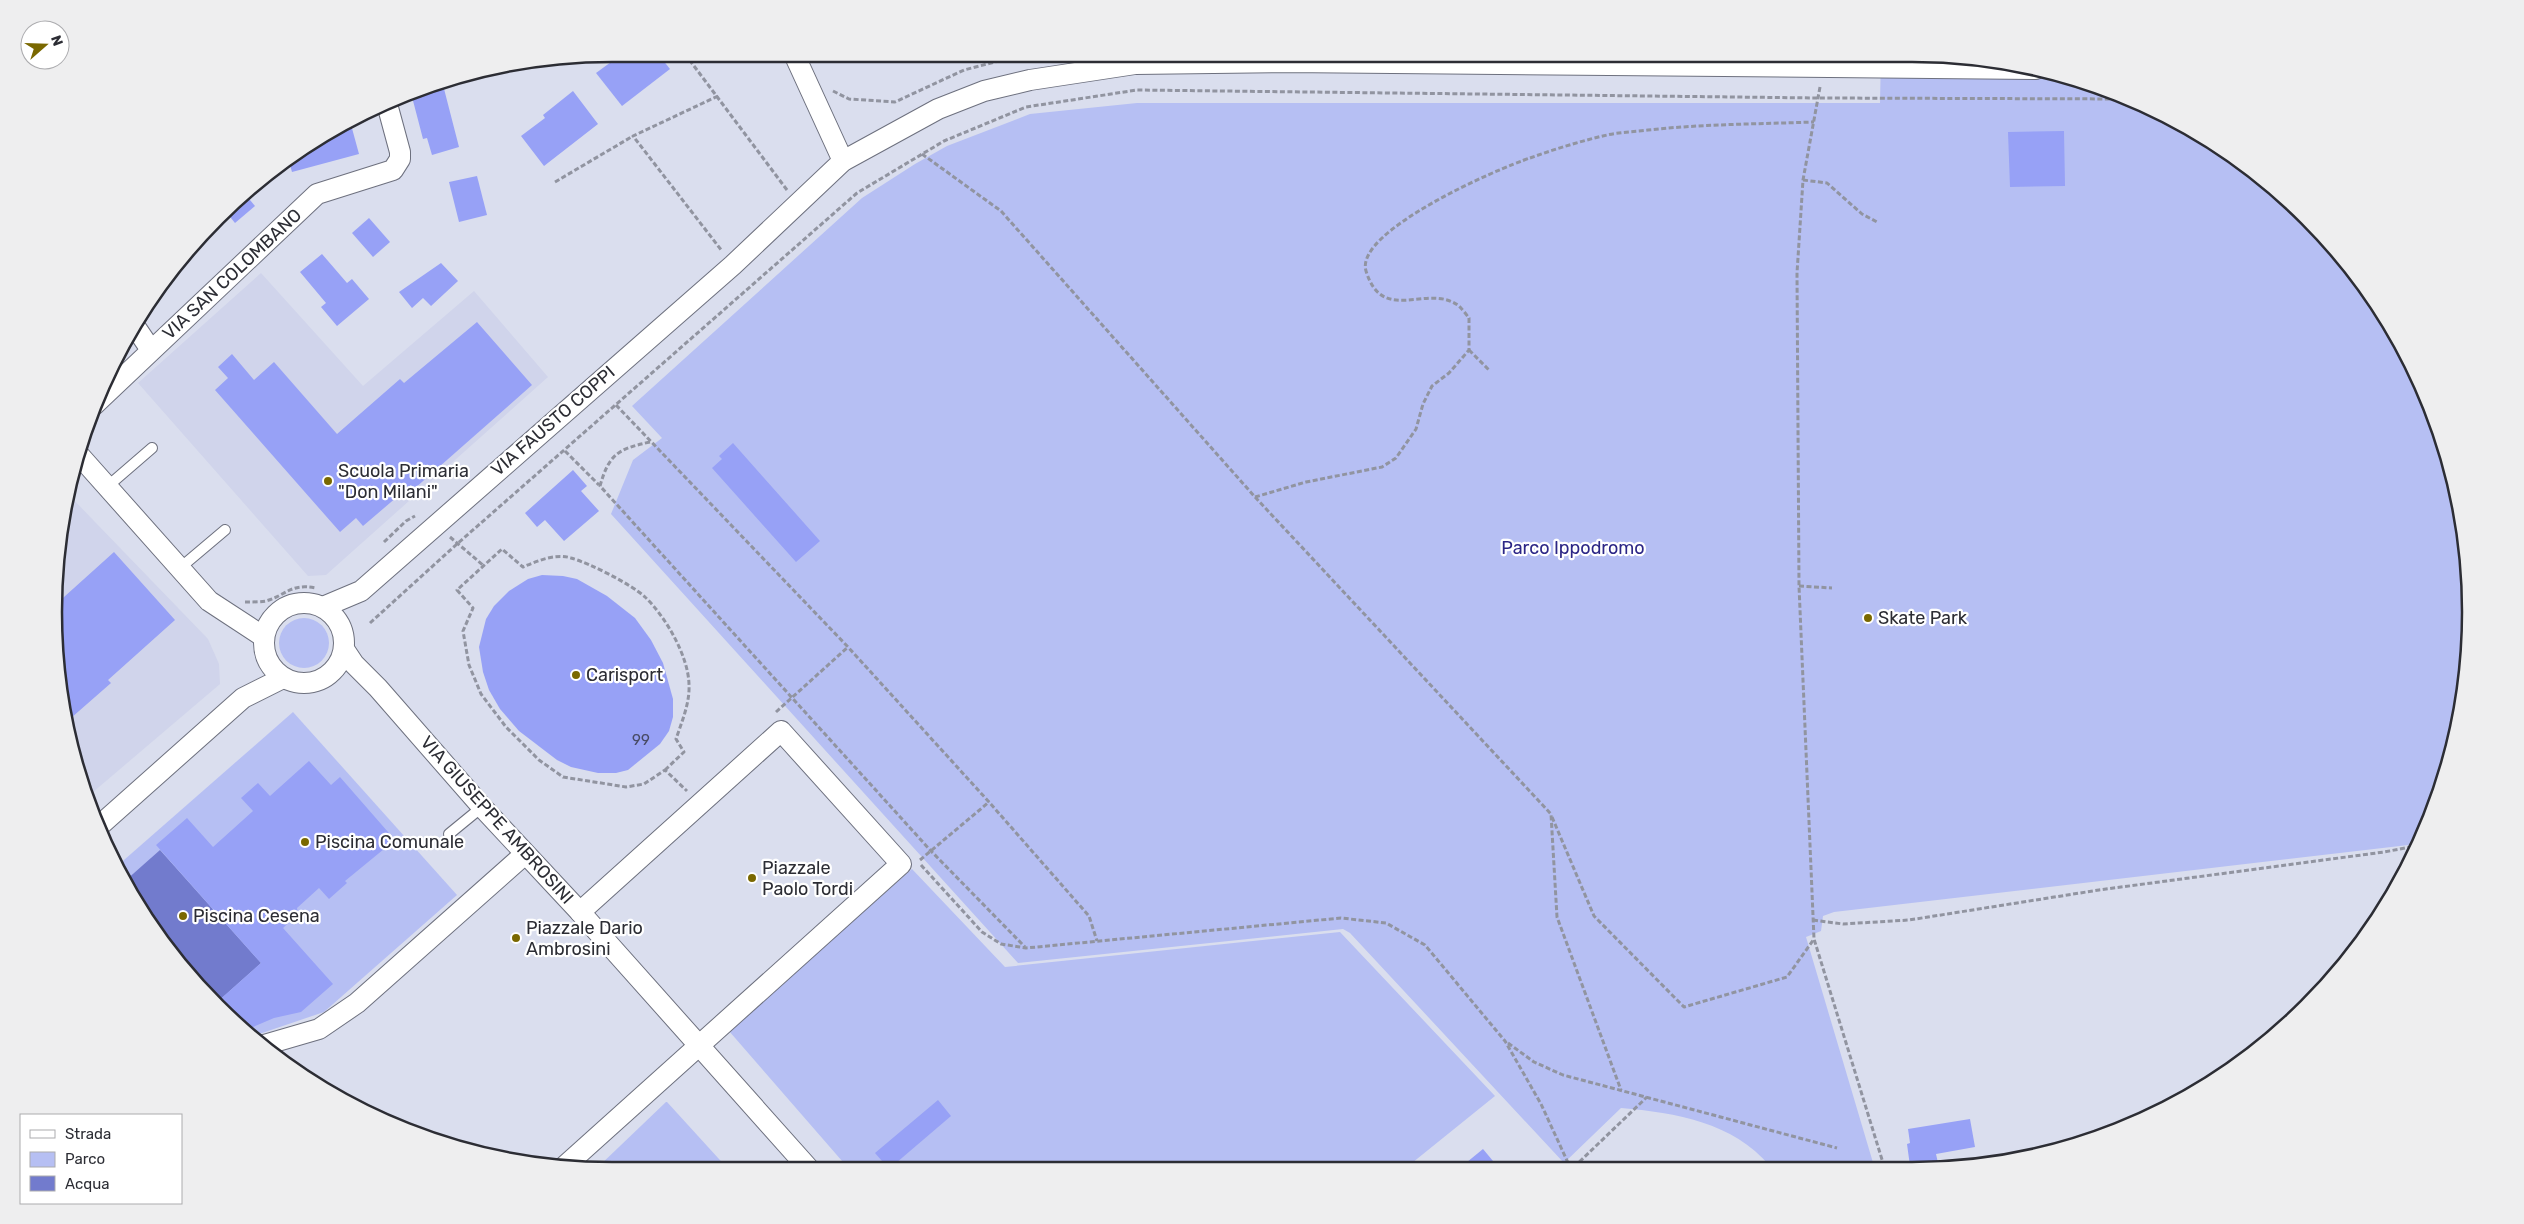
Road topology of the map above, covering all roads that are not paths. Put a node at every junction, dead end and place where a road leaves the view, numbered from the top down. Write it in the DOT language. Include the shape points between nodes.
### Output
graph roads {
  1 [pos="798,62"];
  2 [pos="1185,62"];
  3 [pos="1500,62"];
  4 [pos="1861,62"];
  5 [pos="1901,62"];
  6 [pos="1924,63"];
  7 [pos="388,110"];
  8 [pos="842,161"];
  9 [pos="139,332"];
  10 [pos="151,350"];
  11 [pos="109,390"];
  12 [pos="152,448"];
  13 [pos="84,460"];
  14 [pos="108,486"];
  15 [pos="225,530"];
  16 [pos="180,568"];
  17 [pos="361,591"];
  18 [pos="323,598"];
  19 [pos="232,607"];
  20 [pos="276,612"];
  21 [pos="342,629"];
  22 [pos="264,637"];
  23 [pos="344,649"];
  24 [pos="266,658"];
  25 [pos="328,675"];
  26 [pos="283,678"];
  27 [pos="378,688"];
  28 [pos="243,698"];
  29 [pos="482,807"];
  30 [pos="104,822"];
  31 [pos="449,834"];
  32 [pos="525,854"];
  33 [pos="580,912"];
  34 [pos="271,1043"];
  35 [pos="699,1045"];
  36 [pos="572,1160"];
  37 [pos="803,1162"];
  1 -- 8 [label="street"];
  2 -- 8 [label="street, VIA FAUSTO COPPI" via="1135,64 1030,80 984,91 938,109"];
  3 -- 4 [label="street, VIA FAUSTO COPPI" via="1822,68"];
  5 -- 6 [label="street, VIA FAUSTO COPPI"];
  7 -- 10 [label="street, VIA SAN COLOMBANO" via="400,159 393,170 317,194"];
  8 -- 17 [label="street, VIA FAUSTO COPPI" via="733,265"];
  9 -- 10 [label="street"];
  10 -- 11 [label="street, VIA SAN COLOMBANO"];
  12 -- 14 [label="lane"];
  13 -- 14 [label="street"];
  14 -- 16 [label="street"];
  15 -- 16 [label="lane"];
  16 -- 19 [label="street" via="209,601"];
  17 -- 18 [label="street, VIA FAUSTO COPPI"];
  17 -- 21 [label="street"];
  18 -- 20 [label="street" via="299,602"];
  18 -- 21 [label="street"];
  19 -- 20 [label="street"];
  19 -- 22 [label="street"];
  20 -- 22 [label="street"];
  21 -- 23 [label="street"];
  22 -- 24 [label="street"];
  23 -- 25 [label="street" via="336,668"];
  23 -- 27 [label="street, VIA GIUSEPPE AMBROSINI"];
  24 -- 26 [label="street"];
  24 -- 28 [label="street"];
  25 -- 26 [label="street" via="306,683"];
  25 -- 27 [label="street"];
  26 -- 28 [label="street"];
  27 -- 29 [label="street, VIA GIUSEPPE AMBROSINI"];
  28 -- 30 [label="street"];
  29 -- 31 [label="lane"];
  29 -- 32 [label="street, VIA GIUSEPPE AMBROSINI"];
  32 -- 33 [label="street, VIA GIUSEPPE AMBROSINI"];
  32 -- 34 [label="street" via="357,1003 319,1029"];
  33 -- 35 [label="street, VIA GIUSEPPE AMBROSINI"];
  33 -- 35 [label="street" via="781,731 901,864"];
  35 -- 36 [label="street"];
  35 -- 37 [label="street, VIA GIUSEPPE AMBROSINI"];
}
